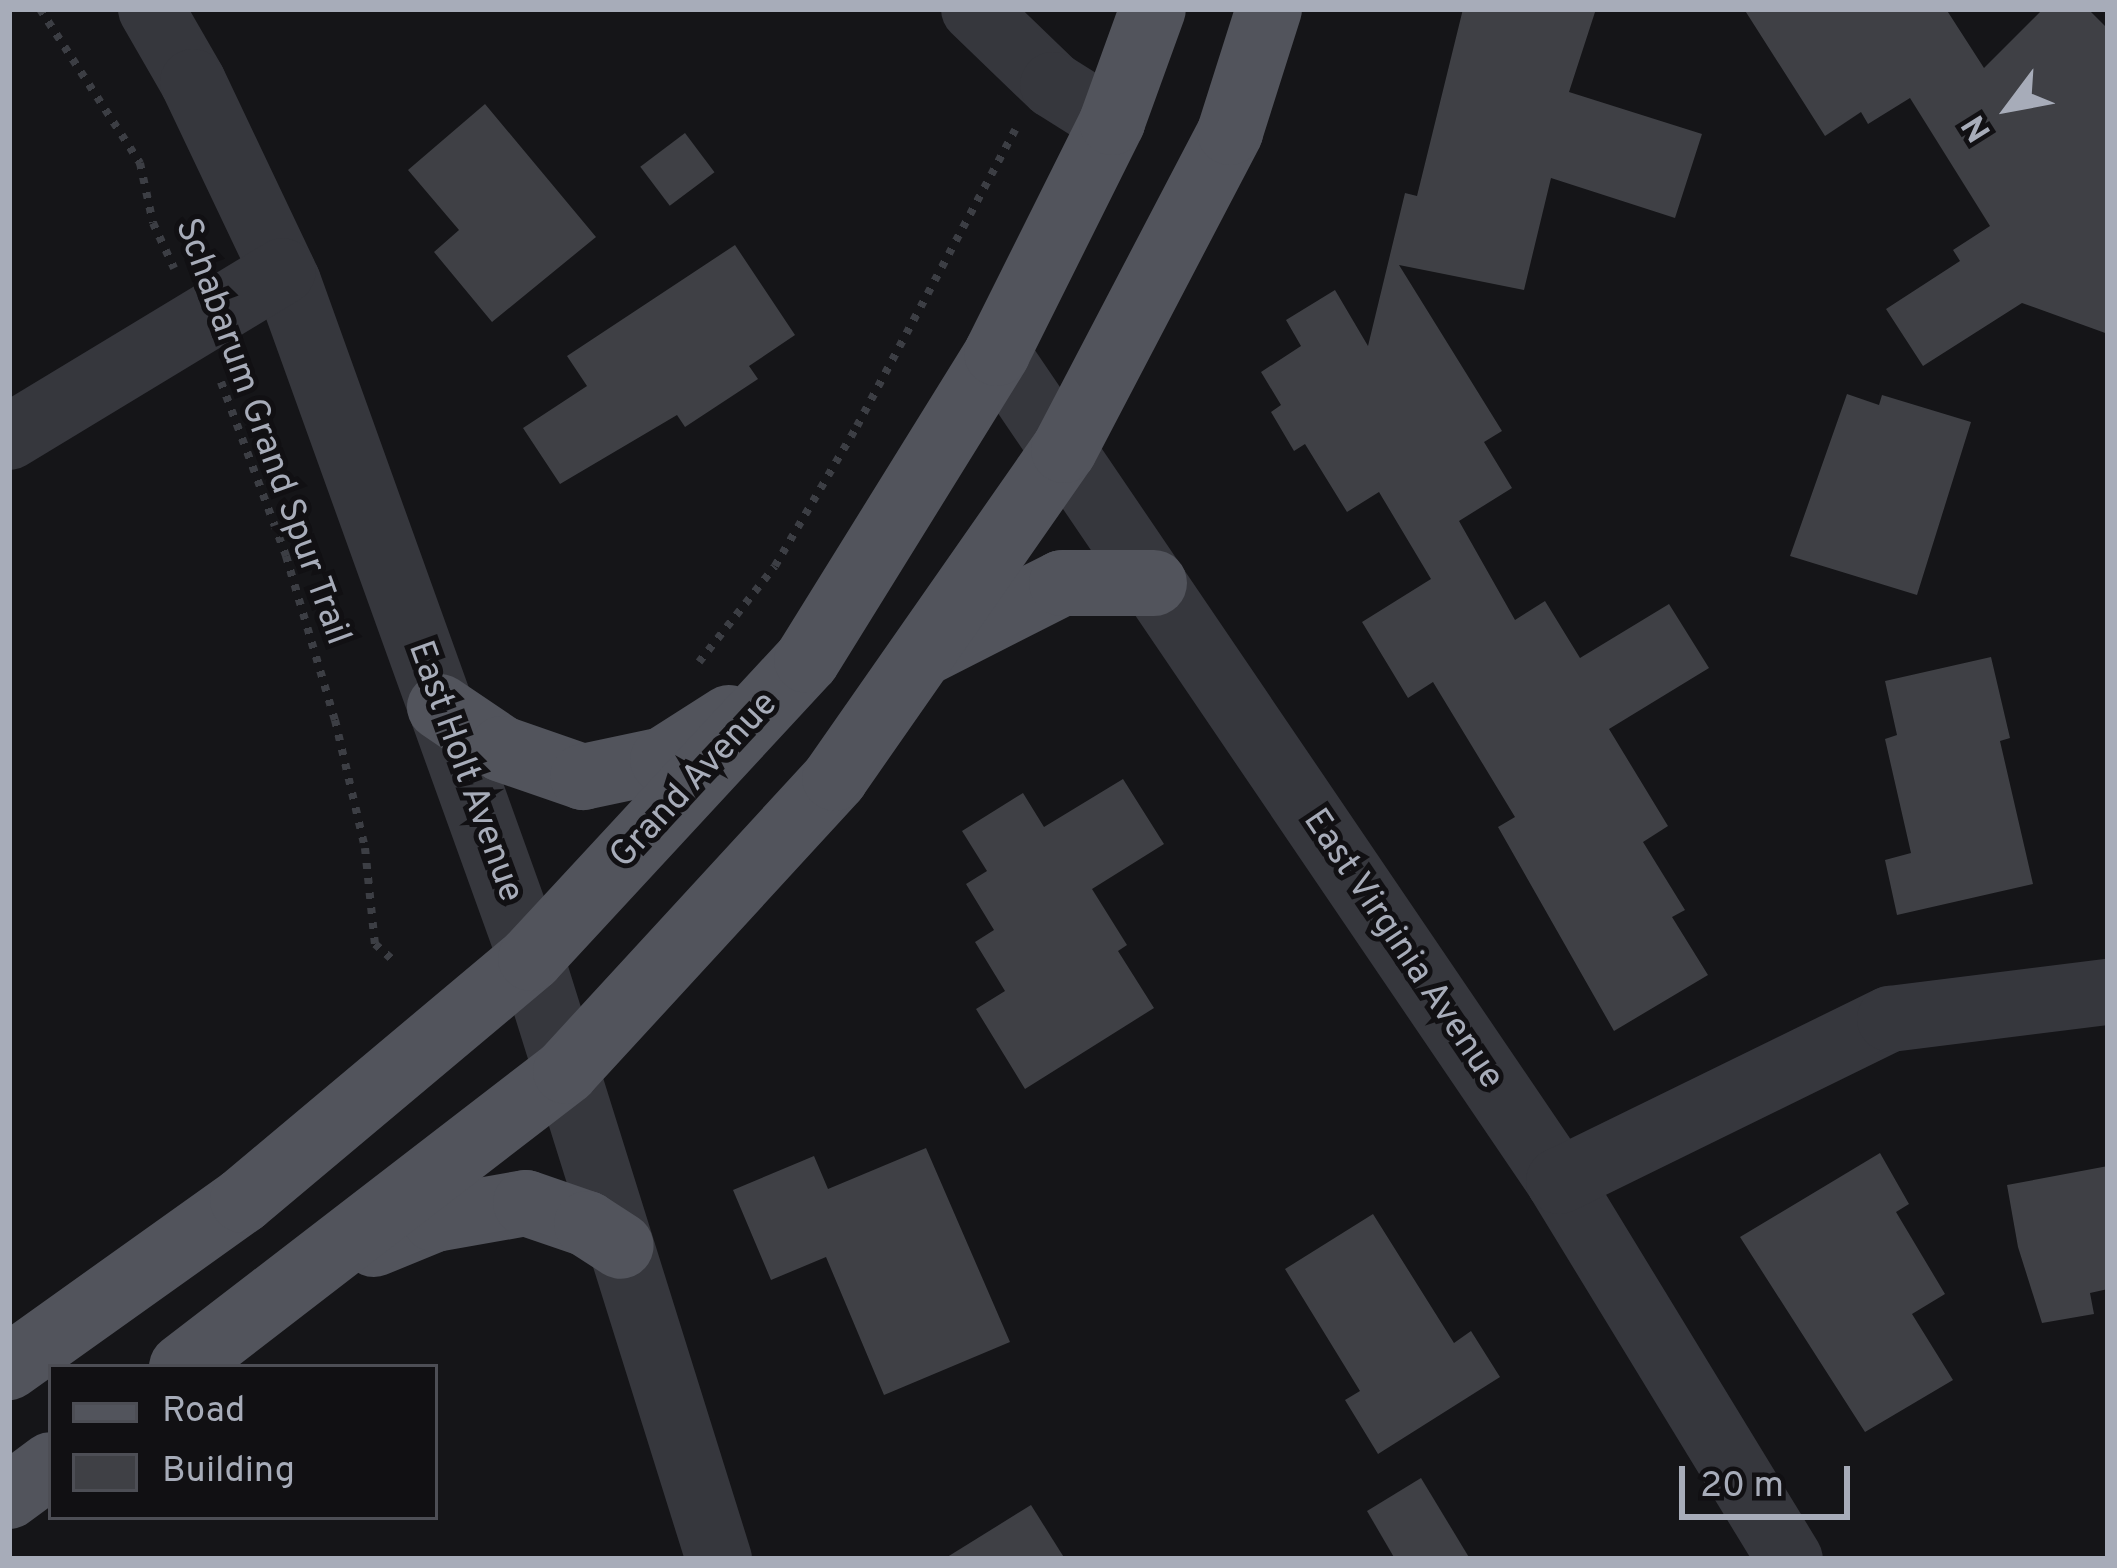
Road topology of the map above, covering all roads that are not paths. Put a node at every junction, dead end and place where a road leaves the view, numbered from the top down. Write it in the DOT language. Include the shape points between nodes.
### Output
graph roads {
  1 [pos="151,9"];
  2 [pos="974,9"];
  3 [pos="1154,9"];
  4 [pos="1269,9"];
  5 [pos="1112,122"];
  6 [pos="283,271"];
  7 [pos="998,353"];
  8 [pos="9,437"];
  9 [pos="1064,450"];
  10 [pos="1154,583"];
  11 [pos="920,655"];
  12 [pos="788,680"];
  13 [pos="440,707"];
  14 [pos="531,958"];
  15 [pos="2108,992"];
  16 [pos="566,1071"];
  17 [pos="1558,1181"];
  18 [pos="621,1246"];
  19 [pos="315,1268"];
  20 [pos="186,1364"];
  21 [pos="9,1367"];
  22 [pos="48,1467"];
  23 [pos="9,1496"];
  24 [pos="719,1559"];
  25 [pos="1790,1559"];
  1 -- 6 [label="street, East Holt Avenue"];
  2 -- 5 [label="street" via="1044,76"];
  3 -- 5 [label="main road, Grand Avenue"];
  4 -- 9 [label="main road" via="1230,132"];
  5 -- 7 [label="main road, Grand Avenue"];
  6 -- 8 [label="street"];
  6 -- 13 [label="street, East Holt Avenue"];
  7 -- 9 [label="street, East Virginia Avenue"];
  7 -- 12 [label="main road, Grand Avenue"];
  9 -- 10 [label="street, East Virginia Avenue"];
  9 -- 11 [label="main road"];
  10 -- 11 [label="main road" via="1062,583"];
  10 -- 17 [label="street, East Virginia Avenue"];
  11 -- 16 [label="main road" via="835,778"];
  12 -- 13 [label="main road" via="663,760 583,777 502,749"];
  12 -- 14 [label="main road, Grand Avenue"];
  13 -- 14 [label="street, East Holt Avenue"];
  14 -- 16 [label="street, East Holt Avenue"];
  14 -- 21 [label="main road, Grand Avenue" via="243,1199"];
  15 -- 17 [label="street" via="1889,1019"];
  16 -- 18 [label="street, East Holt Avenue"];
  16 -- 19 [label="main road"];
  17 -- 25 [label="street, East Virginia Avenue"];
  18 -- 19 [label="main road" via="587,1224 526,1203 435,1219"];
  18 -- 24 [label="street, East Holt Avenue"];
  19 -- 20 [label="main road"];
  22 -- 23 [label="main road"];
}
